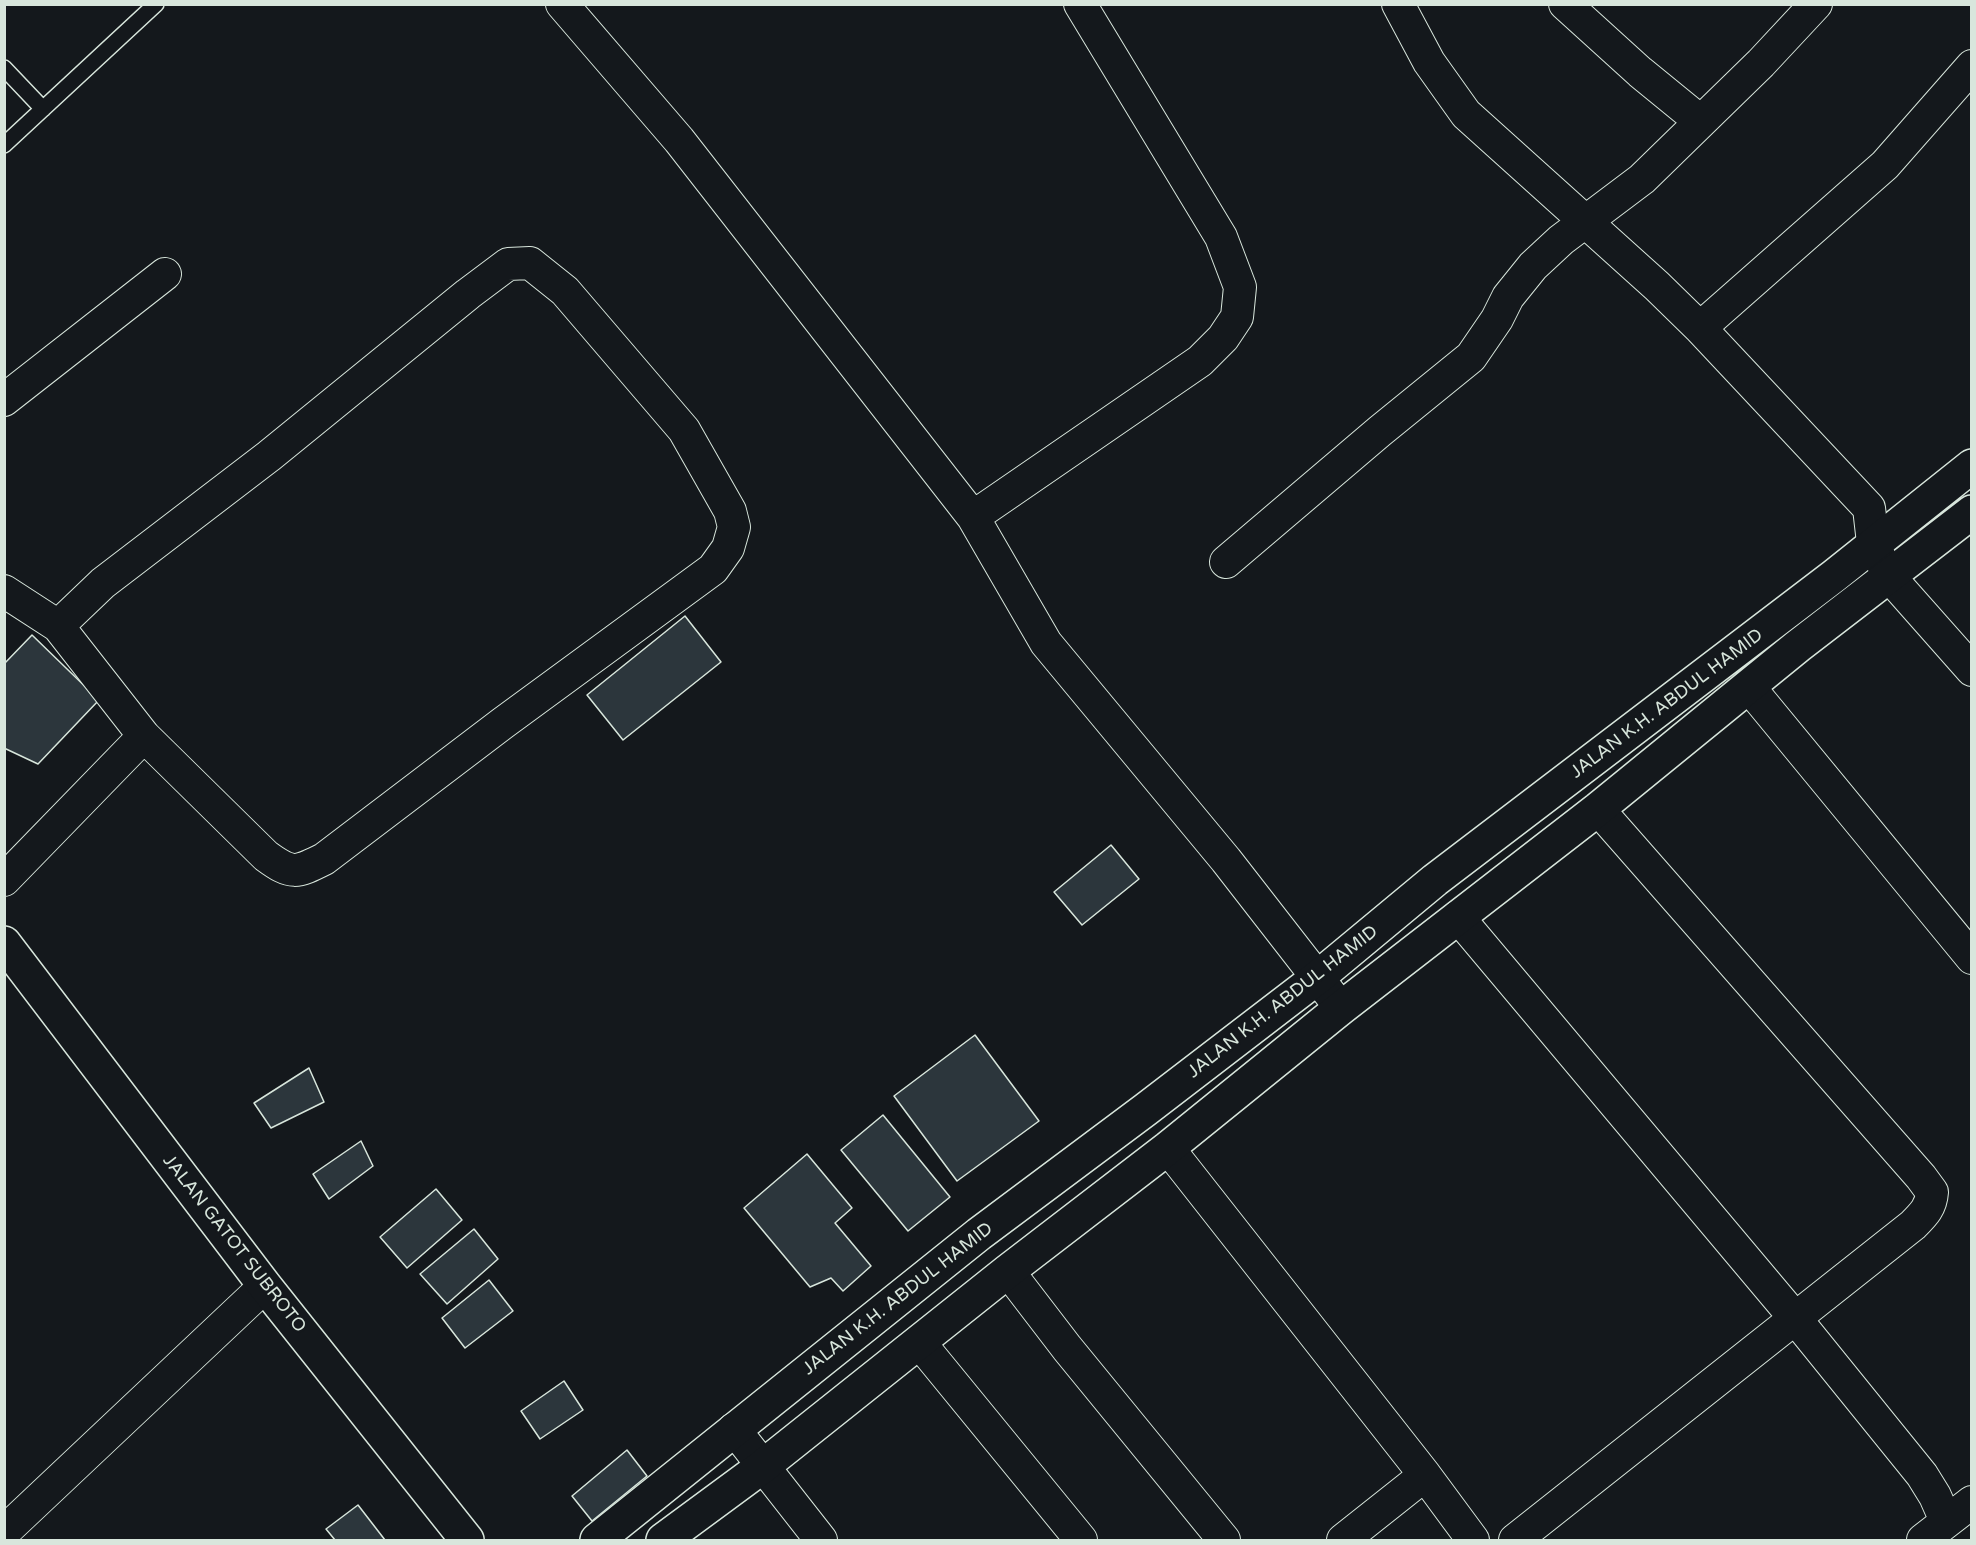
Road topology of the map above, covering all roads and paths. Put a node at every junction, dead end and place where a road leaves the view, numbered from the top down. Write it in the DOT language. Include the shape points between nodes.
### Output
graph roads {
  1 [pos="156,4"];
  2 [pos="562,4"];
  3 [pos="1080,4"];
  4 [pos="1398,4"];
  5 [pos="1565,4"];
  6 [pos="1816,4"];
  7 [pos="1971,66"];
  8 [pos="4,68"];
  9 [pos="43,109"];
  10 [pos="1700,121"];
  11 [pos="4,145"];
  12 [pos="1585,222"];
  13 [pos="165,274"];
  14 [pos="1700,328"];
  15 [pos="4,400"];
  16 [pos="1971,466"];
  17 [pos="1971,512"];
  18 [pos="973,517"];
  19 [pos="1873,543"];
  20 [pos="1226,562"];
  21 [pos="1888,575"];
  22 [pos="4,591"];
  23 [pos="58,626"];
  24 [pos="1971,670"];
  25 [pos="1749,687"];
  26 [pos="144,736"];
  27 [pos="1599,809"];
  28 [pos="4,880"];
  29 [pos="1458,917"];
  30 [pos="4,943"];
  31 [pos="1971,958"];
  32 [pos="1317,978"];
  33 [pos="1341,1008"];
  34 [pos="1168,1148"];
  35 [pos="1008,1271"];
  36 [pos="264,1286"];
  37 [pos="1795,1318"];
  38 [pos="919,1342"];
  39 [pos="734,1429"];
  40 [pos="762,1467"];
  41 [pos="1425,1475"];
  42 [pos="1971,1502"];
  43 [pos="1935,1531"];
  44 [pos="4,1532"];
  45 [pos="467,1540"];
  46 [pos="597,1540"];
  47 [pos="663,1540"];
  48 [pos="821,1540"];
  49 [pos="1081,1540"];
  50 [pos="1224,1540"];
  51 [pos="1344,1540"];
  52 [pos="1473,1540"];
  53 [pos="1515,1540"];
  1 -- 9 [label="lane"];
  2 -- 18 [label="street" via="679,140"];
  3 -- 18 [label="street" via="1221,237 1240,287 1237,317 1200,361"];
  4 -- 12 [label="street" via="1429,62 1466,114"];
  5 -- 10 [label="street"];
  6 -- 10 [label="street"];
  7 -- 14 [label="street" via="1885,165"];
  8 -- 9 [label="lane"];
  9 -- 11 [label="lane"];
  10 -- 12 [label="street" via="1642,179"];
  12 -- 14 [label="street"];
  12 -- 20 [label="street" via="1533,266 1470,357"];
  13 -- 15 [label="street"];
  14 -- 19 [label="street" via="1869,508"];
  16 -- 19 [label="highway, JALAN K.H. ABDUL HAMID"];
  17 -- 21 [label="highway, JALAN K.H. ABDUL HAMID"];
  18 -- 32 [label="street" via="1046,643 1226,860"];
  19 -- 21 [label="street"];
  19 -- 32 [label="highway, JALAN K.H. ABDUL HAMID" via="1435,880"];
  21 -- 24 [label="street"];
  21 -- 25 [label="highway, JALAN K.H. ABDUL HAMID"];
  22 -- 23 [label="street"];
  23 -- 26 [label="street"];
  23 -- 26 [label="street" via="103,583 508,264 530,263 565,291 684,430 730,511 734,527 728,548 713,569 324,859 303,870 285,870 266,856"];
  25 -- 27 [label="highway, JALAN K.H. ABDUL HAMID"];
  25 -- 31 [label="street"];
  26 -- 28 [label="street"];
  27 -- 29 [label="highway, JALAN K.H. ABDUL HAMID"];
  27 -- 37 [label="street" via="1932,1192 1932,1202 1913,1225"];
  29 -- 33 [label="highway, JALAN K.H. ABDUL HAMID"];
  29 -- 37 [label="street"];
  30 -- 36 [label="highway, JALAN GATOT SUBROTO"];
  32 -- 33 [label="street"];
  32 -- 39 [label="highway, JALAN K.H. ABDUL HAMID" via="979,1234"];
  33 -- 34 [label="highway, JALAN K.H. ABDUL HAMID"];
  34 -- 35 [label="highway, JALAN K.H. ABDUL HAMID"];
  34 -- 41 [label="street"];
  35 -- 38 [label="highway, JALAN K.H. ABDUL HAMID"];
  35 -- 50 [label="street"];
  36 -- 44 [label="street"];
  36 -- 45 [label="highway, JALAN GATOT SUBROTO"];
  37 -- 43 [label="street" via="1922,1475"];
  37 -- 53 [label="street"];
  38 -- 40 [label="highway, JALAN K.H. ABDUL HAMID"];
  38 -- 49 [label="street"];
  39 -- 40 [label="street"];
  39 -- 46 [label="highway, JALAN K.H. ABDUL HAMID"];
  40 -- 47 [label="highway, JALAN K.H. ABDUL HAMID"];
  40 -- 48 [label="street"];
  41 -- 51 [label="street"];
  41 -- 52 [label="street"];
  42 -- 43 [label="street"];
}
